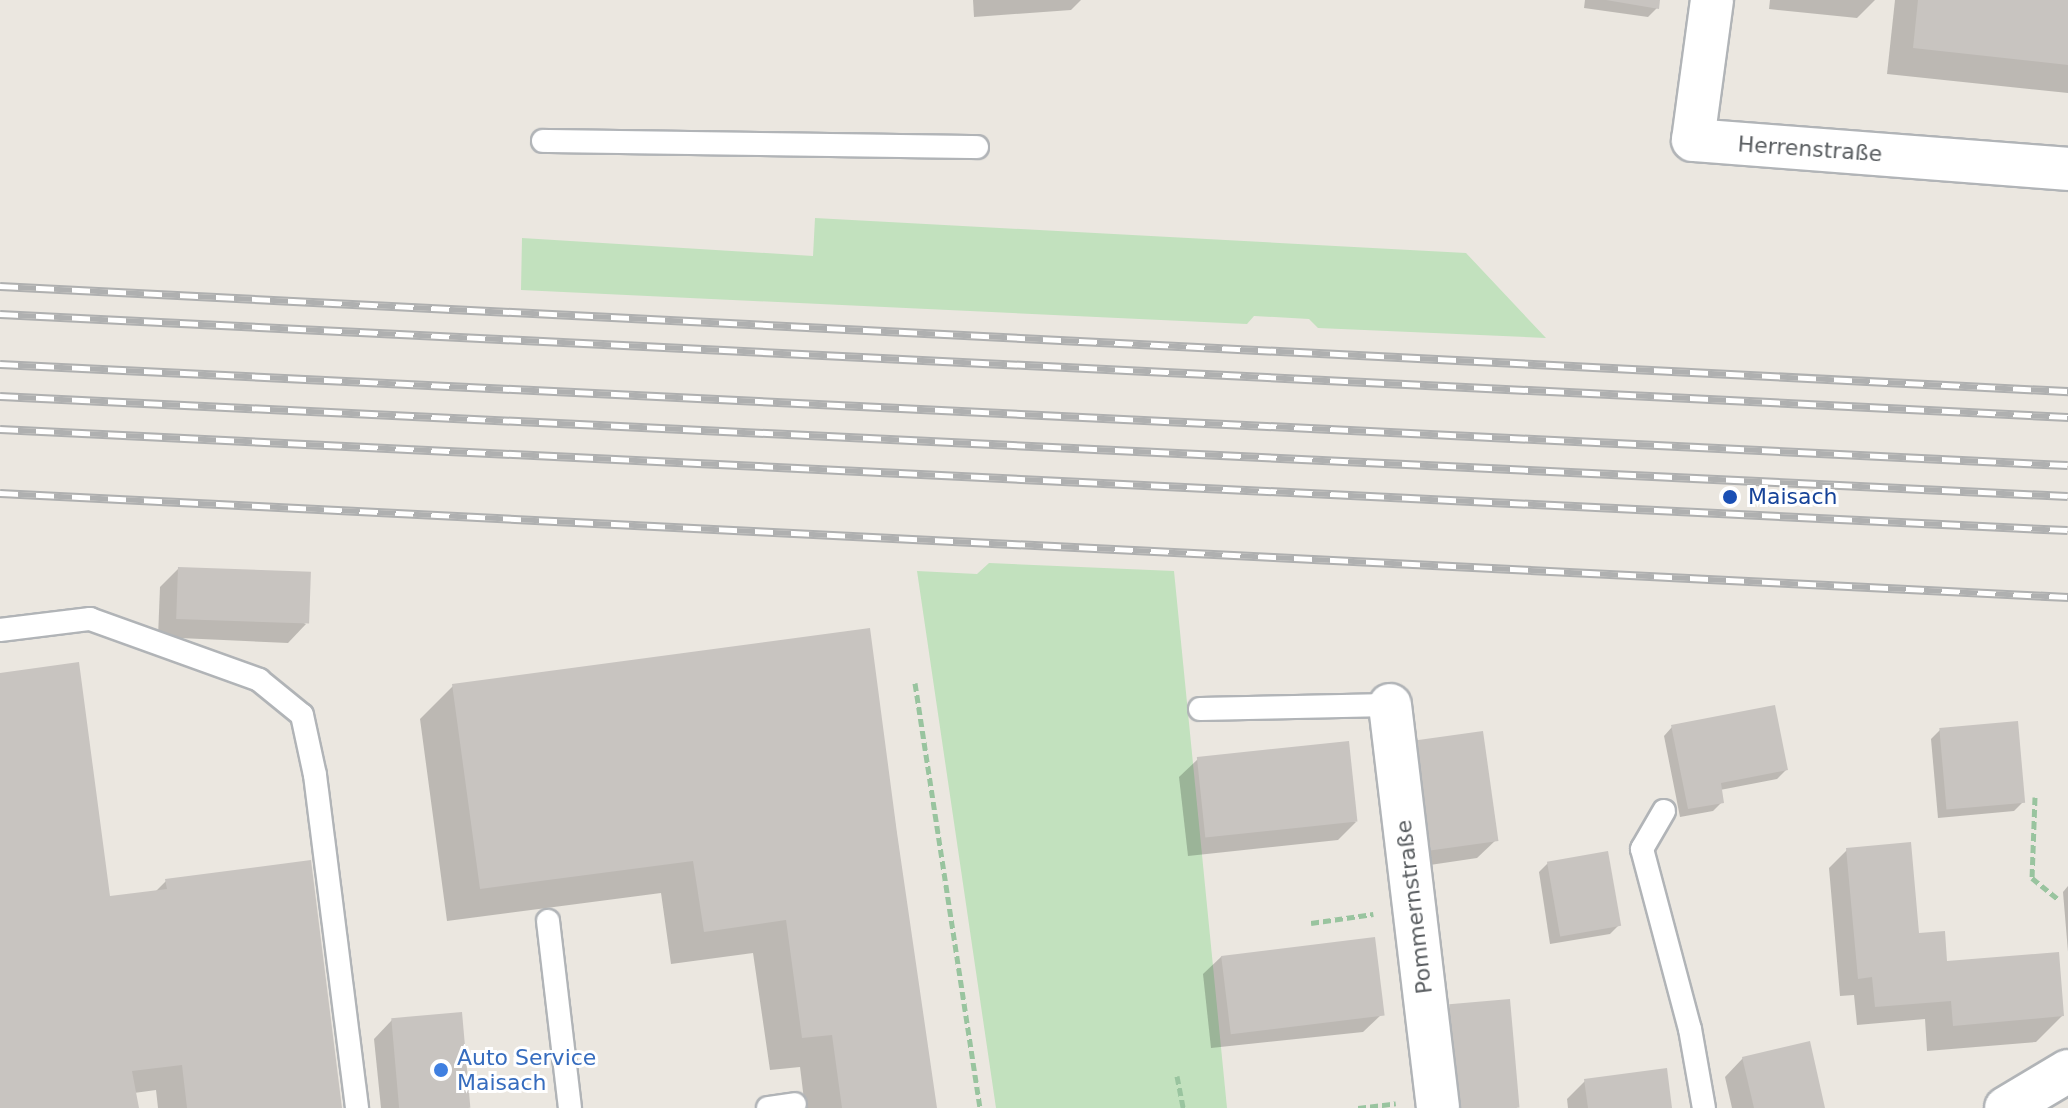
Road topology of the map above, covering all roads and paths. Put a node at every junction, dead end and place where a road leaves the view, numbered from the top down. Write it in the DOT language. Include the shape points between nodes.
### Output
graph roads {
  1 [pos="1712,0"];
  2 [pos="543,141"];
  3 [pos="977,147"];
  4 [pos="2068,169"];
  5 [pos="0,630"];
  6 [pos="915,683"];
  7 [pos="1390,705"];
  8 [pos="1200,709"];
  9 [pos="2035,797"];
  10 [pos="1664,811"];
  11 [pos="2058,899"];
  12 [pos="1414,908"];
  13 [pos="548,921"];
  14 [pos="1311,923"];
  15 [pos="2068,1071"];
  16 [pos="1177,1076"];
  17 [pos="795,1104"];
  18 [pos="357,1108"];
  19 [pos="570,1108"];
  20 [pos="768,1108"];
  21 [pos="980,1108"];
  22 [pos="1183,1108"];
  23 [pos="1438,1108"];
  24 [pos="1704,1108"];
  25 [pos="2006,1108"];
  1 -- 4 [label="street, Herrenstraße" via="1693,140"];
  2 -- 3 [label="lane"];
  5 -- 18 [label="lane" via="90,619 259,680 302,715 315,775"];
  6 -- 21 [label="path"];
  7 -- 8 [label="lane"];
  7 -- 12 [label="street, Pommernstraße"];
  9 -- 11 [label="path" via="2032,878"];
  10 -- 24 [label="lane" via="1642,849 1690,1029"];
  12 -- 14 [label="path"];
  12 -- 23 [label="street, Pommernstraße"];
  13 -- 19 [label="lane"];
  15 -- 25 [label="street"];
  16 -- 22 [label="path"];
  17 -- 20 [label="lane"];
}
